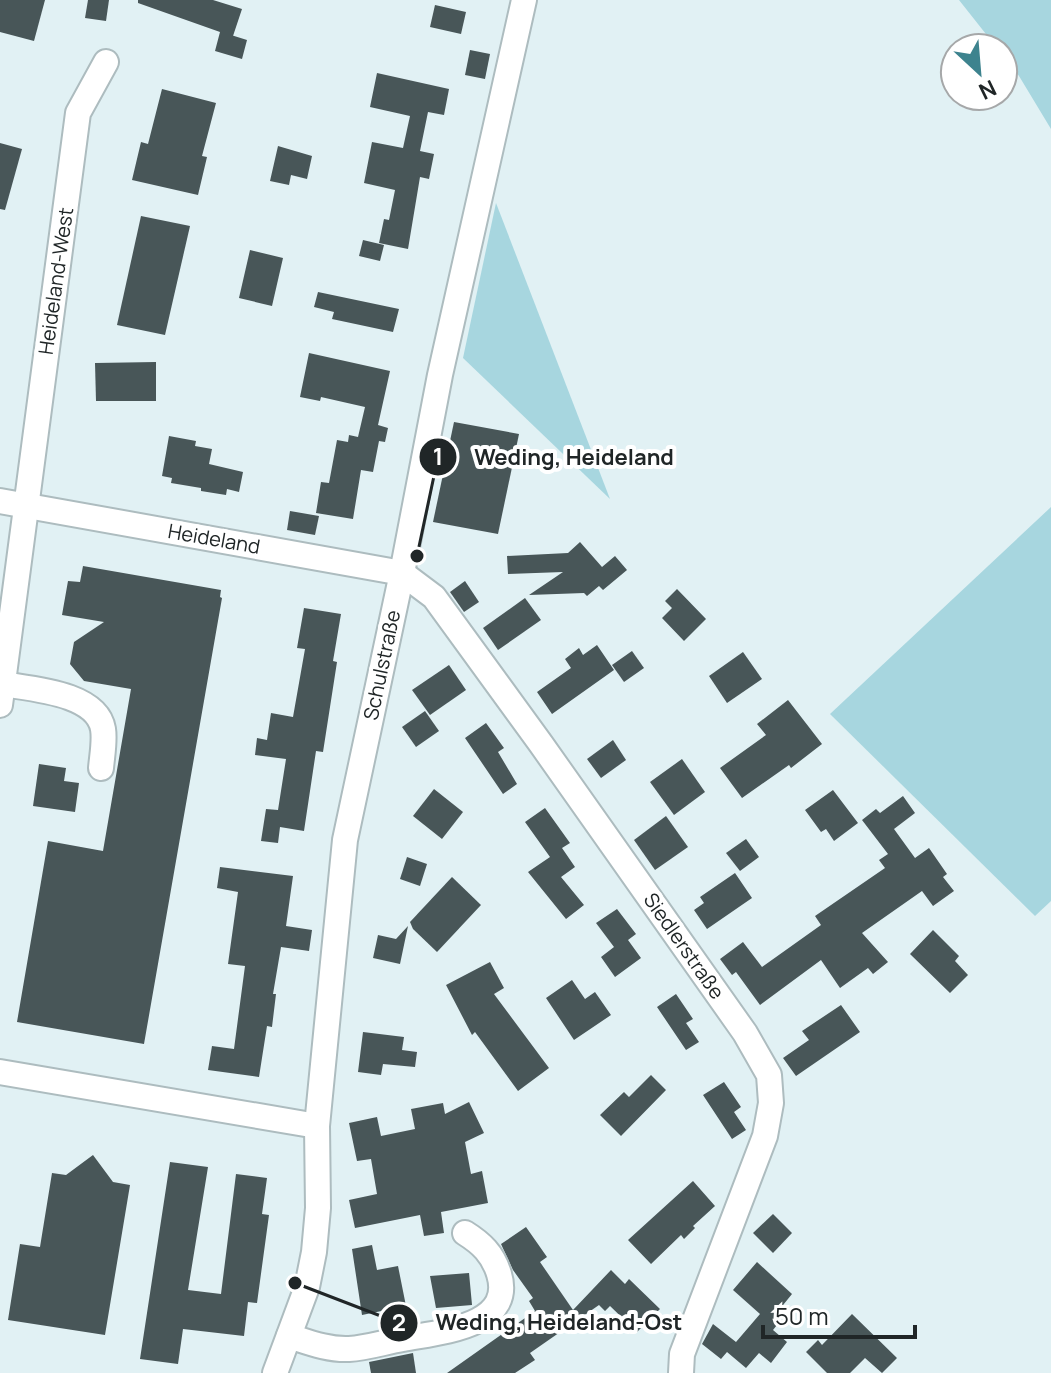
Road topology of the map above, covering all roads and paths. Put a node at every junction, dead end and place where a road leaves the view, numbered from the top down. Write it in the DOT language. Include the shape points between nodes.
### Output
graph roads {
  1 [pos="524,0"];
  2 [pos="106,62"];
  3 [pos="0,501"];
  4 [pos="26,506"];
  5 [pos="402,573"];
  6 [pos="1,694"];
  7 [pos="101,768"];
  8 [pos="0,1072"];
  9 [pos="317,1126"];
  10 [pos="465,1233"];
  11 [pos="289,1336"];
  12 [pos="275,1373"];
  13 [pos="681,1373"];
  1 -- 5 [label="street, Schulstraße" via="440,375"];
  2 -- 4 [label="street, Heideland-West" via="78,113"];
  3 -- 4 [label="street, Heideland"];
  4 -- 5 [label="street, Heideland"];
  4 -- 6 [label="street"];
  5 -- 9 [label="street, Schulstraße" via="345,840"];
  5 -- 13 [label="street, Siedlerstraße" via="443,609 689,952 769,1075 765,1136 682,1354"];
  6 -- 7 [label="street" via="76,698 103,727"];
  8 -- 9 [label="street"];
  9 -- 11 [label="street, Schulstraße" via="314,1252"];
  10 -- 11 [label="street" via="483,1244 502,1283 501,1299 475,1322 349,1349"];
  11 -- 12 [label="street, Schulstraße"];
}
